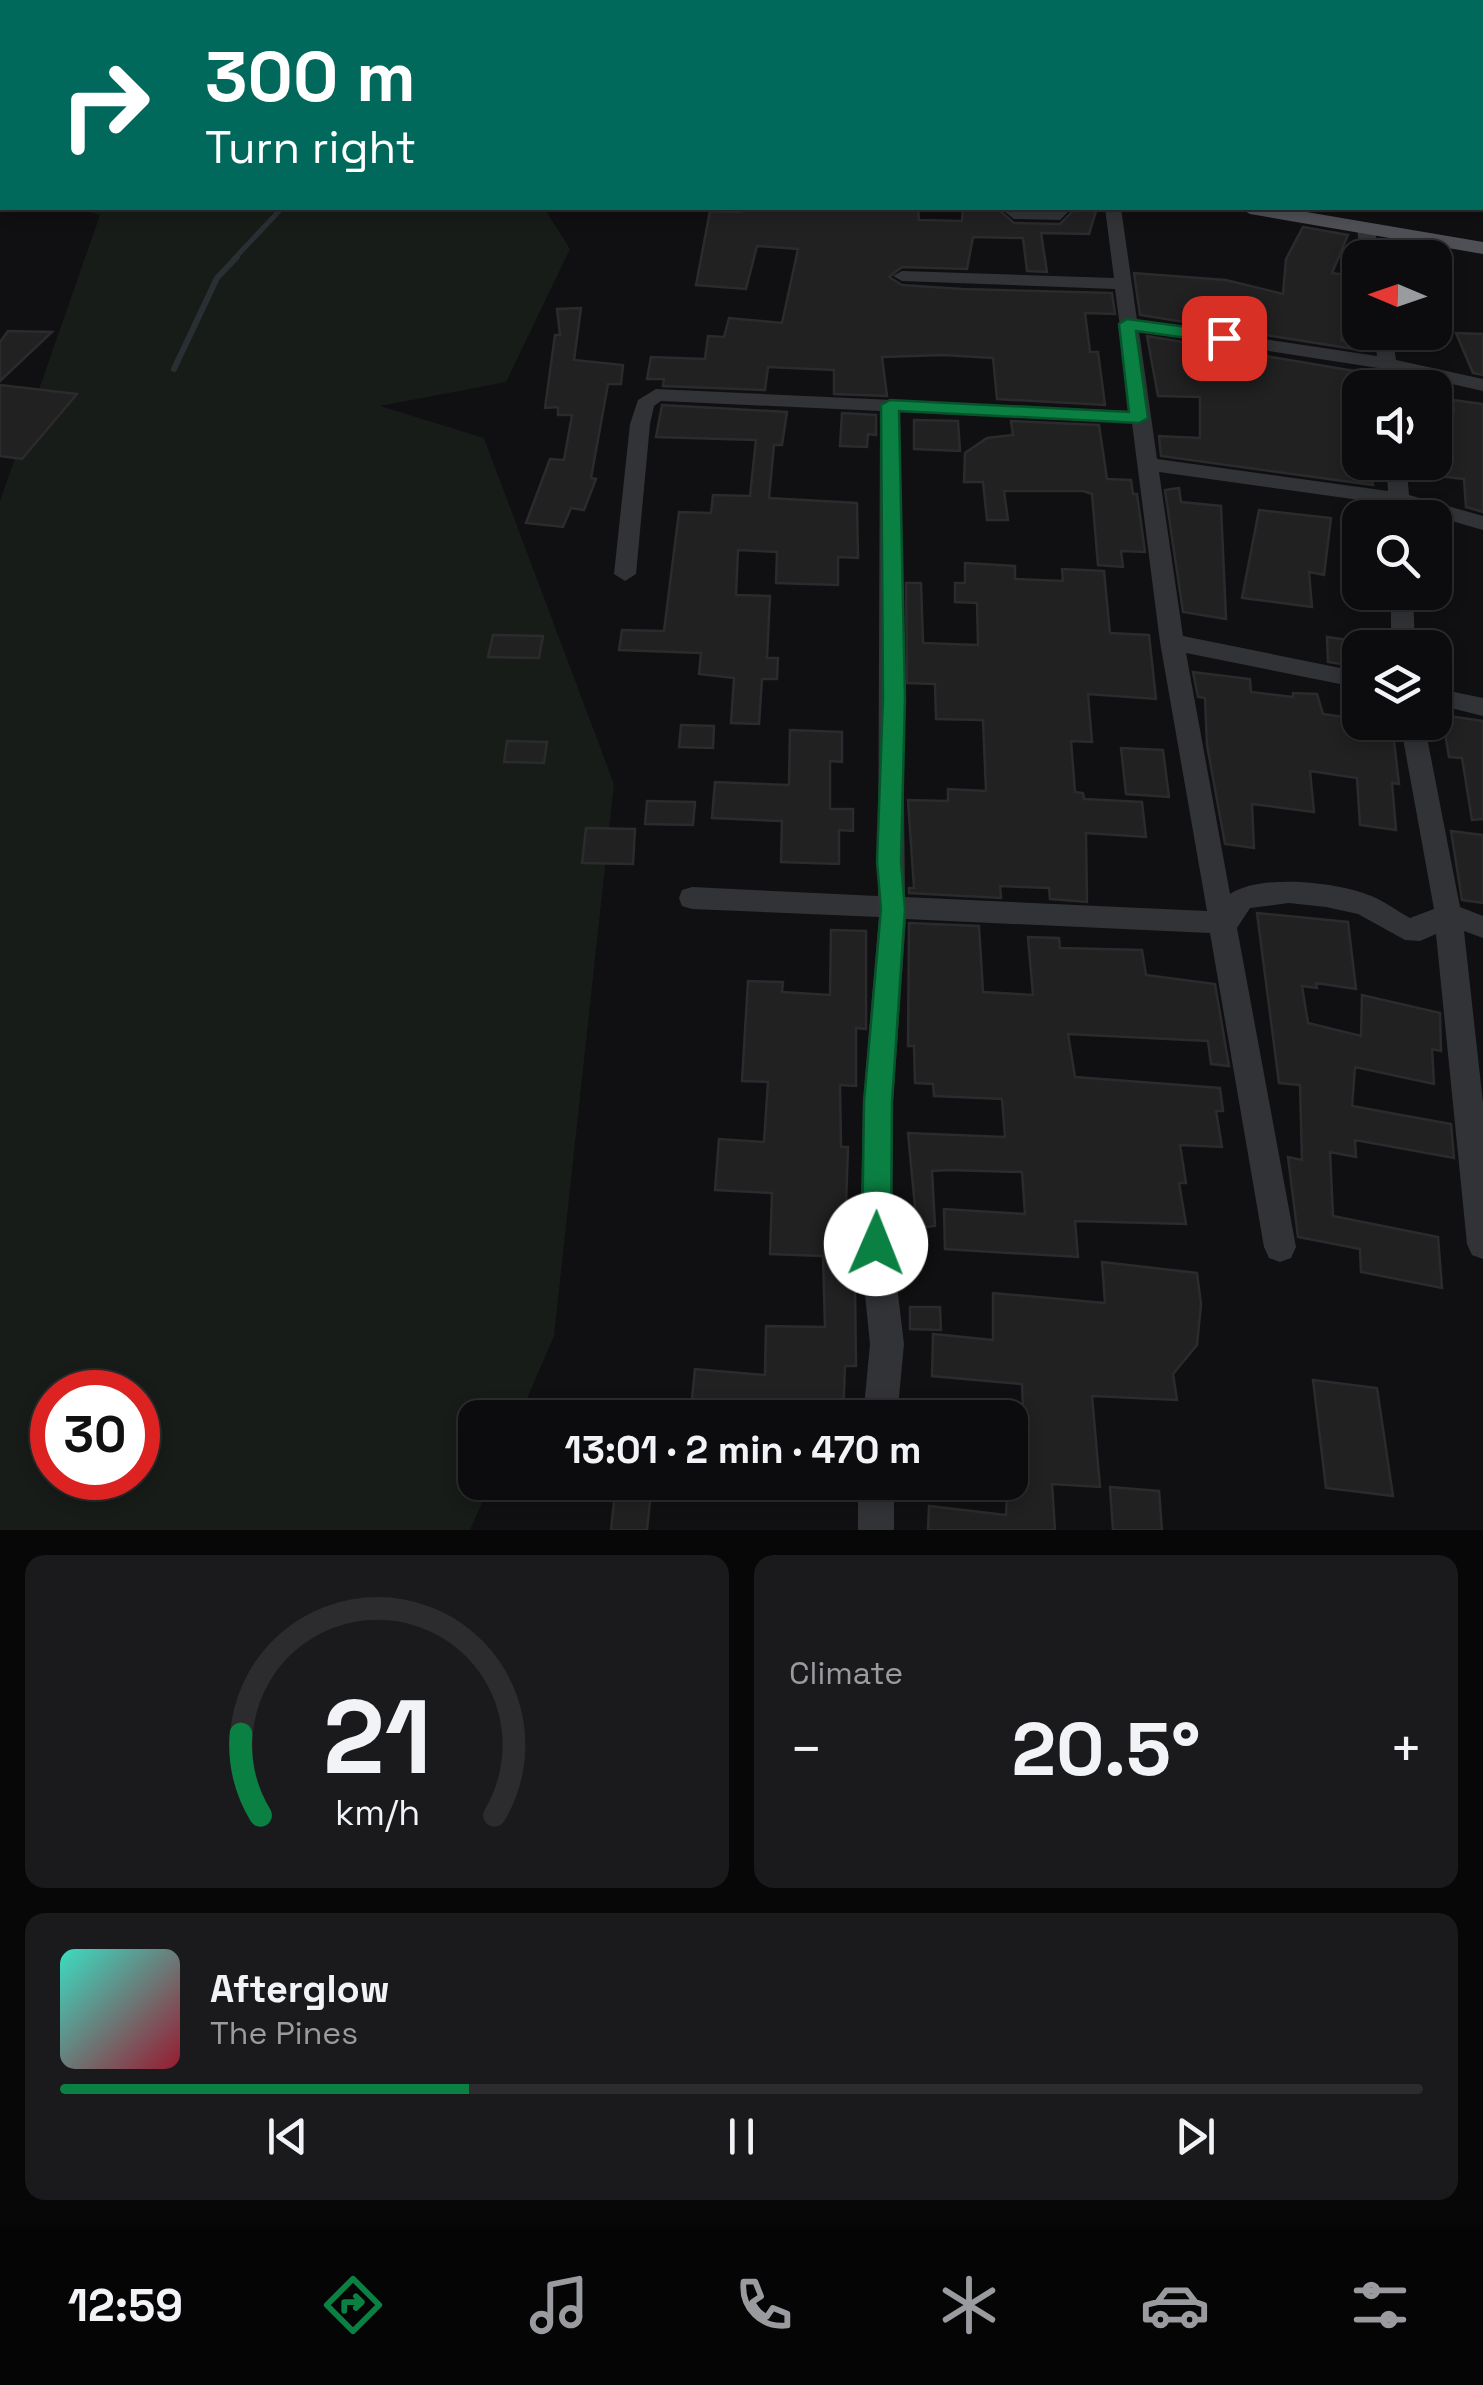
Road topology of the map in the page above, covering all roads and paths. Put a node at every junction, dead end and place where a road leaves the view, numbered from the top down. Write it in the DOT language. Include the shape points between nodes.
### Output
graph roads {
  1 [pos="1010,210"];
  2 [pos="1063,210"];
  3 [pos="1113,210"];
  4 [pos="1261,210"];
  5 [pos="1316,210"];
  6 [pos="1366,229"];
  7 [pos="1483,239"];
  8 [pos="1368,240"];
  9 [pos="1483,248"];
  10 [pos="902,276"];
  11 [pos="1122,284"];
  12 [pos="1127,324"];
  13 [pos="1386,350"];
  14 [pos="1388,364"];
  15 [pos="1388,370"];
  16 [pos="1483,385"];
  17 [pos="890,405"];
  18 [pos="1139,418"];
  19 [pos="1148,464"];
  20 [pos="1353,500"];
  21 [pos="1452,517"];
  22 [pos="1483,523"];
  23 [pos="625,574"];
  24 [pos="1172,642"];
  25 [pos="1342,676"];
  26 [pos="1452,700"];
  27 [pos="1483,707"];
  28 [pos="1415,740"];
  29 [pos="692,898"];
  30 [pos="893,909"];
  31 [pos="1448,914"];
  32 [pos="1226,923"];
  33 [pos="1483,927"];
  34 [pos="1482,1232"];
  35 [pos="1280,1247"];
  36 [pos="882,1400"];
  37 [pos="876,1500"];
  38 [pos="876,1530"];
  1 -- 2 [label="street"];
  3 -- 11 [label="street"];
  4 -- 6 [label="main road"];
  5 -- 7 [label="main road"];
  6 -- 8 [label="street"];
  6 -- 9 [label="main road"];
  10 -- 11 [label="street"];
  11 -- 12 [label="street"];
  12 -- 14 [label="street"];
  12 -- 18 [label="street"];
  13 -- 14 [label="street"];
  14 -- 15 [label="street"];
  14 -- 16 [label="street"];
  17 -- 18 [label="street"];
  17 -- 23 [label="street" via="656,395 645,404 640,424"];
  17 -- 30 [label="street"];
  18 -- 19 [label="street"];
  19 -- 20 [label="street"];
  19 -- 24 [label="street"];
  21 -- 22 [label="street"];
  24 -- 25 [label="street"];
  24 -- 32 [label="street"];
  26 -- 27 [label="street"];
  28 -- 31 [label="street"];
  29 -- 30 [label="street"];
  30 -- 32 [label="street"];
  30 -- 36 [label="street" via="878,1102 876,1244 887,1344"];
  31 -- 32 [label="street" via="1406,930 1365,905 1290,892 1242,899"];
  31 -- 33 [label="street"];
  31 -- 34 [label="street"];
  32 -- 35 [label="street"];
  37 -- 38 [label="street"];
}
